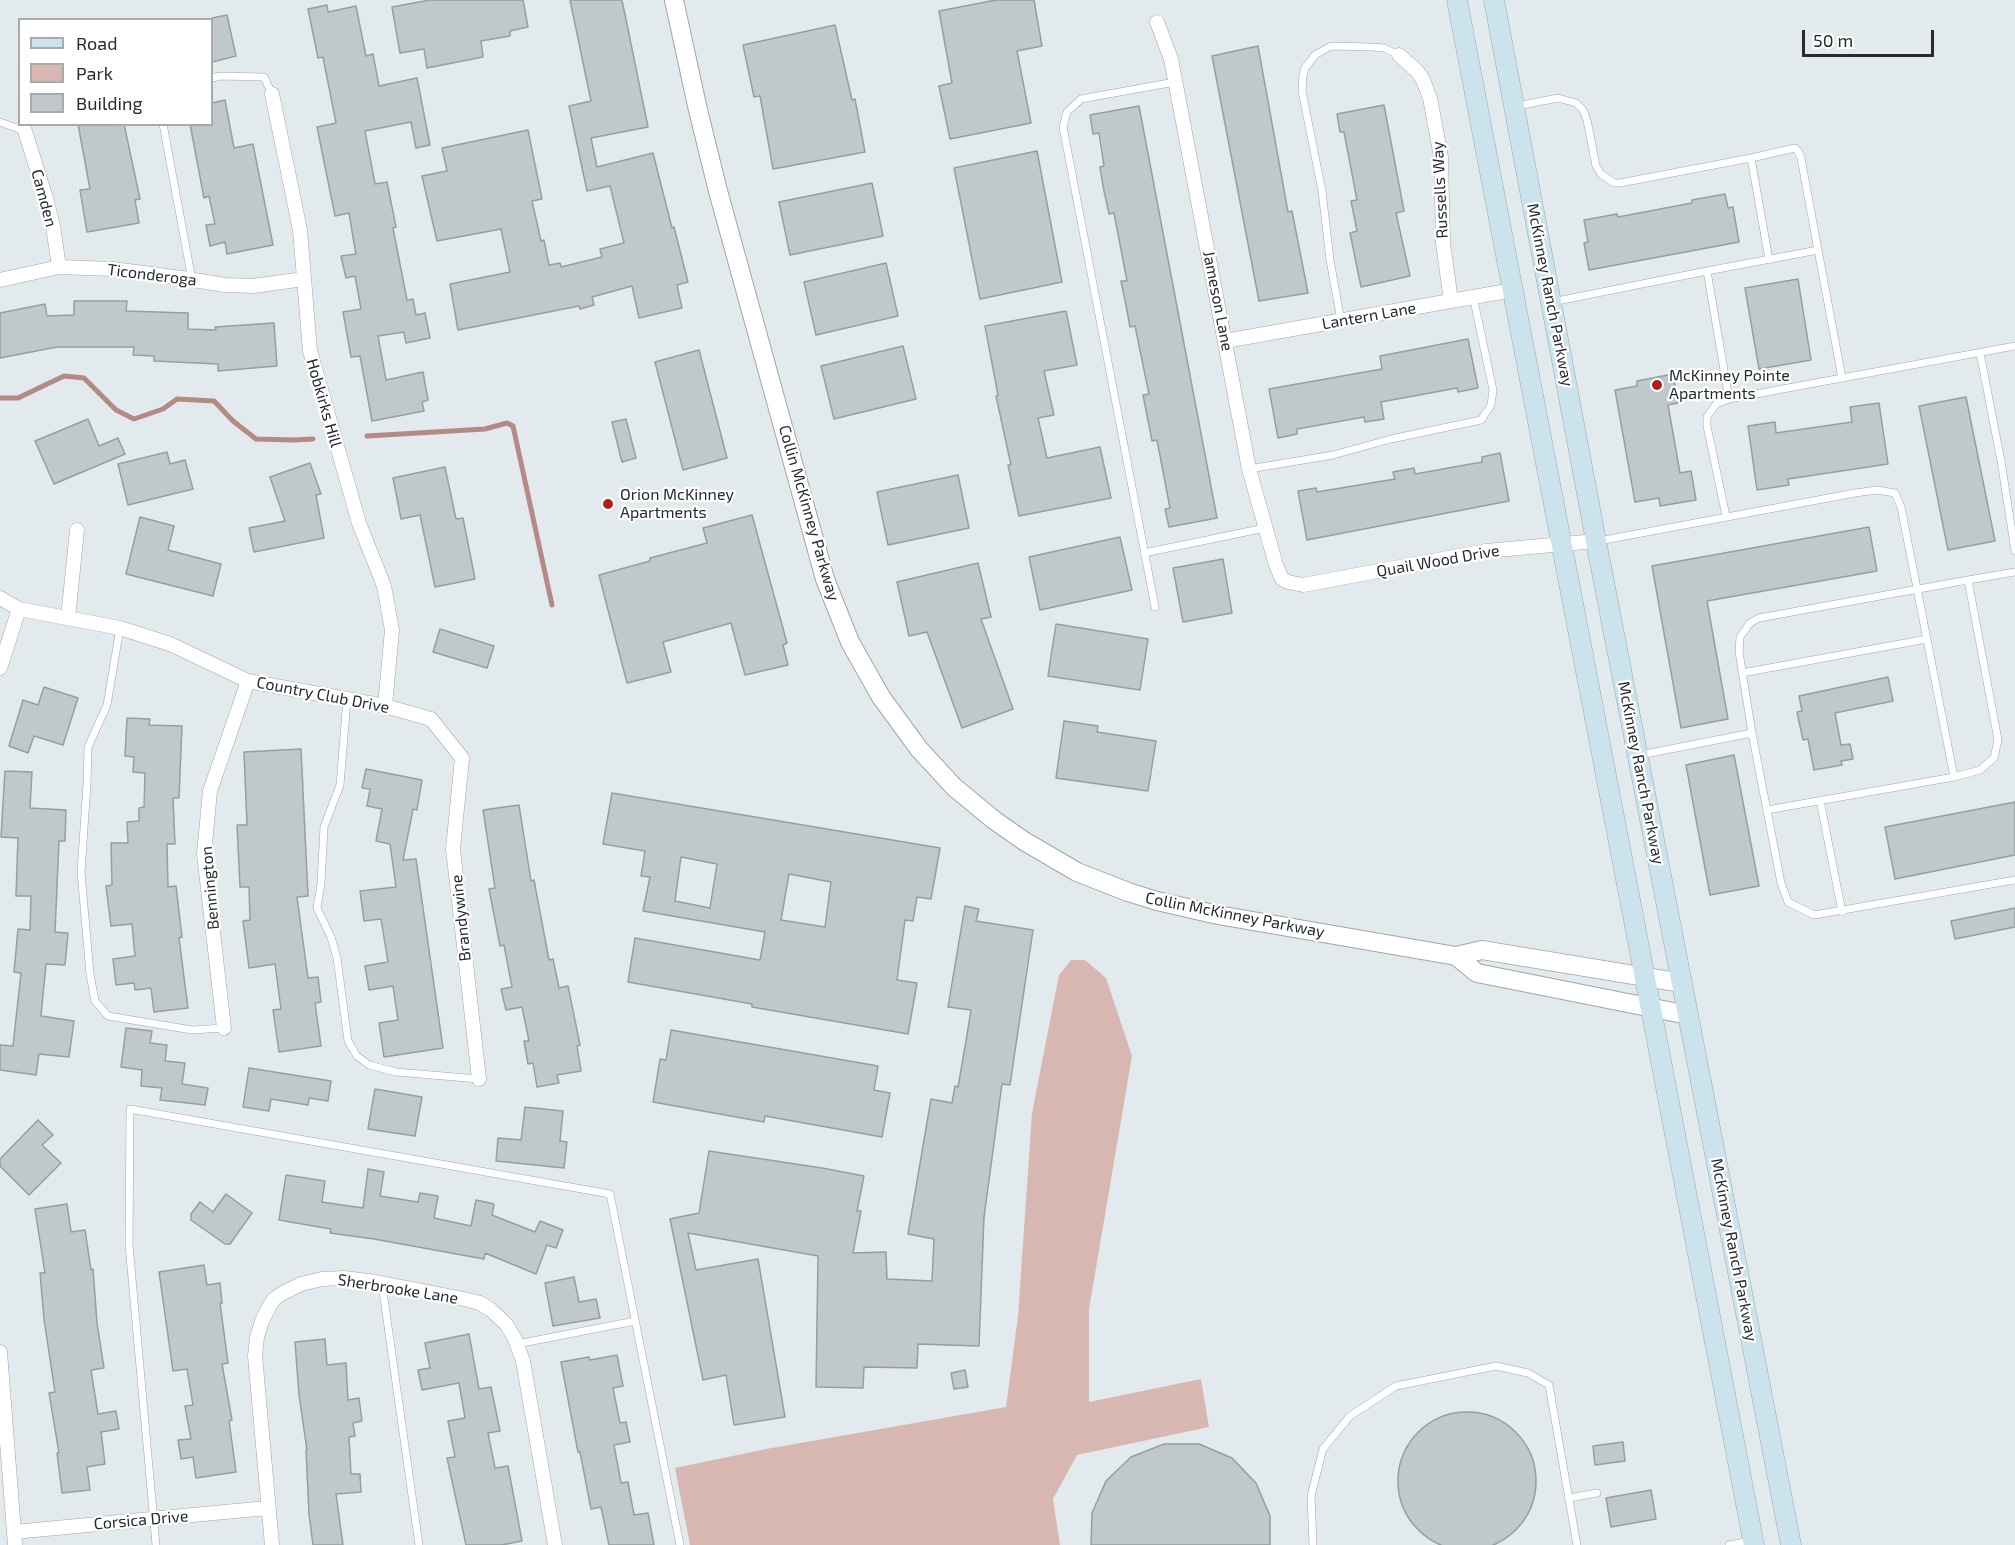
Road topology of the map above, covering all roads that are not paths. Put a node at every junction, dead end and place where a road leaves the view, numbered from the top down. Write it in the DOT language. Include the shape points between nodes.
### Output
graph roads {
  1 [pos="674,0"];
  2 [pos="1457,0"];
  3 [pos="1494,0"];
  4 [pos="1157,22"];
  5 [pos="1399,55"];
  6 [pos="213,78"];
  7 [pos="1175,82"];
  8 [pos="272,94"];
  9 [pos="1514,106"];
  10 [pos="0,122"];
  11 [pos="163,126"];
  12 [pos="25,131"];
  13 [pos="1751,158"];
  14 [pos="1818,250"];
  15 [pos="1769,260"];
  16 [pos="59,267"];
  17 [pos="1707,271"];
  18 [pos="304,279"];
  19 [pos="0,280"];
  20 [pos="192,280"];
  21 [pos="1513,290"];
  22 [pos="1473,297"];
  23 [pos="1451,301"];
  24 [pos="1552,302"];
  25 [pos="1341,321"];
  26 [pos="1225,341"];
  27 [pos="2015,346"];
  28 [pos="1980,353"];
  29 [pos="1842,378"];
  30 [pos="1729,399"];
  31 [pos="1249,469"];
  32 [pos="1726,516"];
  33 [pos="1265,528"];
  34 [pos="77,530"];
  35 [pos="1596,541"];
  36 [pos="1563,545"];
  37 [pos="2015,551"];
  38 [pos="1144,554"];
  39 [pos="2015,572"];
  40 [pos="1282,579"];
  41 [pos="1968,580"];
  42 [pos="1917,589"];
  43 [pos="0,598"];
  44 [pos="1155,607"];
  45 [pos="19,609"];
  46 [pos="68,618"];
  47 [pos="120,628"];
  48 [pos="1927,639"];
  49 [pos="0,668"];
  50 [pos="1742,673"];
  51 [pos="248,681"];
  52 [pos="347,699"];
  53 [pos="385,706"];
  54 [pos="1752,733"];
  55 [pos="1638,755"];
  56 [pos="462,758"];
  57 [pos="1954,777"];
  58 [pos="1820,800"];
  59 [pos="1767,810"];
  60 [pos="2015,880"];
  61 [pos="1842,912"];
  62 [pos="1456,956"];
  63 [pos="1645,977"];
  64 [pos="1682,983"];
  65 [pos="1651,1008"];
  66 [pos="1688,1015"];
  67 [pos="224,1028"];
  68 [pos="479,1078"];
  69 [pos="382,1284"];
  70 [pos="635,1321"];
  71 [pos="517,1344"];
  72 [pos="0,1352"];
  73 [pos="1597,1493"];
  74 [pos="1569,1498"];
  75 [pos="267,1508"];
  76 [pos="154,1519"];
  77 [pos="15,1539"];
  78 [pos="1753,1543"];
  79 [pos="156,1545"];
  80 [pos="272,1545"];
  81 [pos="419,1545"];
  82 [pos="555,1545"];
  83 [pos="680,1545"];
  84 [pos="1313,1545"];
  85 [pos="1577,1545"];
  86 [pos="1729,1545"];
  87 [pos="1791,1545"];
  1 -- 62 [label="street, Collin McKinney Parkway" via="713,171 825,579 865,671 919,749 954,787 994,820 1077,872 1110,885 1207,912"];
  2 -- 21 [label="main road, McKinney Ranch Parkway"];
  3 -- 9 [label="main road, McKinney Ranch Parkway"];
  4 -- 7 [label="street, Jameson Lane"];
  5 -- 23 [label="street, Russells Way" via="1423,80 1430,98 1441,157 1443,243"];
  5 -- 25 [label="lane" via="1384,48 1331,46 1315,55 1303,75 1302,90"];
  6 -- 8 [label="lane" via="264,77"];
  7 -- 26 [label="street, Jameson Lane"];
  7 -- 38 [label="lane" via="1082,99 1067,112 1063,128"];
  8 -- 18 [label="street, Hobkirks Hill" via="300,230"];
  9 -- 13 [label="lane" via="1558,98 1576,103 1587,120 1596,166 1614,183"];
  9 -- 24 [label="main road, McKinney Ranch Parkway"];
  10 -- 12 [label="lane"];
  11 -- 20 [label="lane"];
  12 -- 16 [label="street, Camden" via="50,217"];
  13 -- 14 [label="lane" via="1795,148 1798,151"];
  13 -- 15 [label="lane"];
  14 -- 15 [label="lane"];
  14 -- 29 [label="lane"];
  15 -- 17 [label="lane"];
  16 -- 19 [label="street, Ticonderoga"];
  16 -- 20 [label="street, Ticonderoga" via="113,269"];
  17 -- 24 [label="lane"];
  17 -- 30 [label="lane"];
  18 -- 20 [label="street, Ticonderoga" via="253,286"];
  18 -- 53 [label="street, Hobkirks Hill" via="310,351 359,523 384,586 392,630"];
  21 -- 22 [label="street, Lantern Lane"];
  21 -- 36 [label="main road, McKinney Ranch Parkway"];
  22 -- 23 [label="street, Lantern Lane"];
  22 -- 31 [label="lane" via="1493,390 1491,405 1481,420 1333,455"];
  23 -- 25 [label="street, Lantern Lane"];
  24 -- 35 [label="main road, McKinney Ranch Parkway"];
  25 -- 26 [label="street, Lantern Lane"];
  26 -- 31 [label="street, Jameson Lane"];
  27 -- 28 [label="lane"];
  28 -- 29 [label="lane"];
  28 -- 37 [label="lane"];
  29 -- 30 [label="lane"];
  30 -- 32 [label="lane" via="1716,404 1707,417"];
  31 -- 33 [label="street, Jameson Lane"];
  32 -- 35 [label="lane"];
  32 -- 42 [label="lane" via="1877,490 1895,493"];
  33 -- 38 [label="lane"];
  33 -- 40 [label="street, Jameson Lane"];
  34 -- 46 [label="street"];
  35 -- 36 [label="street, Quail Wood Drive"];
  35 -- 55 [label="main road, McKinney Ranch Parkway"];
  36 -- 40 [label="street, Quail Wood Drive" via="1475,552 1310,584"];
  36 -- 63 [label="main road, McKinney Ranch Parkway"];
  38 -- 44 [label="lane"];
  39 -- 41 [label="lane"];
  41 -- 42 [label="lane"];
  41 -- 57 [label="lane" via="1998,740 1994,758 1980,770"];
  42 -- 48 [label="lane"];
  42 -- 50 [label="lane" via="1759,618 1740,637"];
  43 -- 45 [label="street, Country Club Drive"];
  45 -- 46 [label="street, Country Club Drive"];
  45 -- 49 [label="street"];
  46 -- 47 [label="street, Country Club Drive"];
  47 -- 51 [label="street, Country Club Drive" via="170,644"];
  47 -- 67 [label="lane" via="107,705 88,747 81,872 95,1001 108,1016 192,1030"];
  48 -- 50 [label="lane"];
  48 -- 57 [label="lane"];
  50 -- 54 [label="lane"];
  51 -- 52 [label="street, Country Club Drive"];
  51 -- 67 [label="street, Bennington" via="210,791 204,854"];
  52 -- 53 [label="street, Country Club Drive"];
  52 -- 68 [label="lane" via="340,785 324,827 317,908 332,937 337,958 348,1041 357,1056 369,1065 396,1072"];
  53 -- 56 [label="street, Country Club Drive" via="431,719"];
  54 -- 55 [label="lane"];
  54 -- 59 [label="lane"];
  55 -- 64 [label="main road, McKinney Ranch Parkway"];
  56 -- 68 [label="street, Brandywine" via="453,849"];
  57 -- 58 [label="lane"];
  58 -- 59 [label="lane"];
  58 -- 61 [label="lane"];
  59 -- 61 [label="lane" via="1788,902 1814,915"];
  60 -- 61 [label="lane"];
  62 -- 63 [label="street, Collin McKinney Parkway" via="1482,950"];
  62 -- 65 [label="street, Collin McKinney Parkway" via="1477,973"];
  63 -- 64 [label="street, Collin McKinney Parkway"];
  63 -- 65 [label="main road, McKinney Ranch Parkway"];
  64 -- 66 [label="main road, McKinney Ranch Parkway"];
  65 -- 66 [label="street, Collin McKinney Parkway"];
  65 -- 78 [label="main road, McKinney Ranch Parkway"];
  66 -- 87 [label="main road, McKinney Ranch Parkway"];
  69 -- 71 [label="street, Sherbrooke Lane" via="480,1304 506,1324"];
  69 -- 75 [label="street, Sherbrooke Lane" via="322,1278 301,1284 274,1299 262,1320 255,1356"];
  69 -- 81 [label="lane"];
  70 -- 71 [label="lane"];
  70 -- 76 [label="lane" via="610,1194 130,1109 129,1245"];
  70 -- 83 [label="lane"];
  71 -- 82 [label="street, Sherbrooke Lane"];
  72 -- 77 [label="street"];
  73 -- 74 [label="lane"];
  74 -- 84 [label="lane" via="1549,1385 1528,1373 1496,1366 1396,1386 1350,1416 1323,1449 1311,1496"];
  74 -- 85 [label="lane"];
  75 -- 76 [label="street, Corsica Drive"];
  75 -- 80 [label="street, Sherbrooke Lane"];
  76 -- 77 [label="street, Corsica Drive"];
  76 -- 79 [label="lane"];
  78 -- 86 [label="lane"];
}
